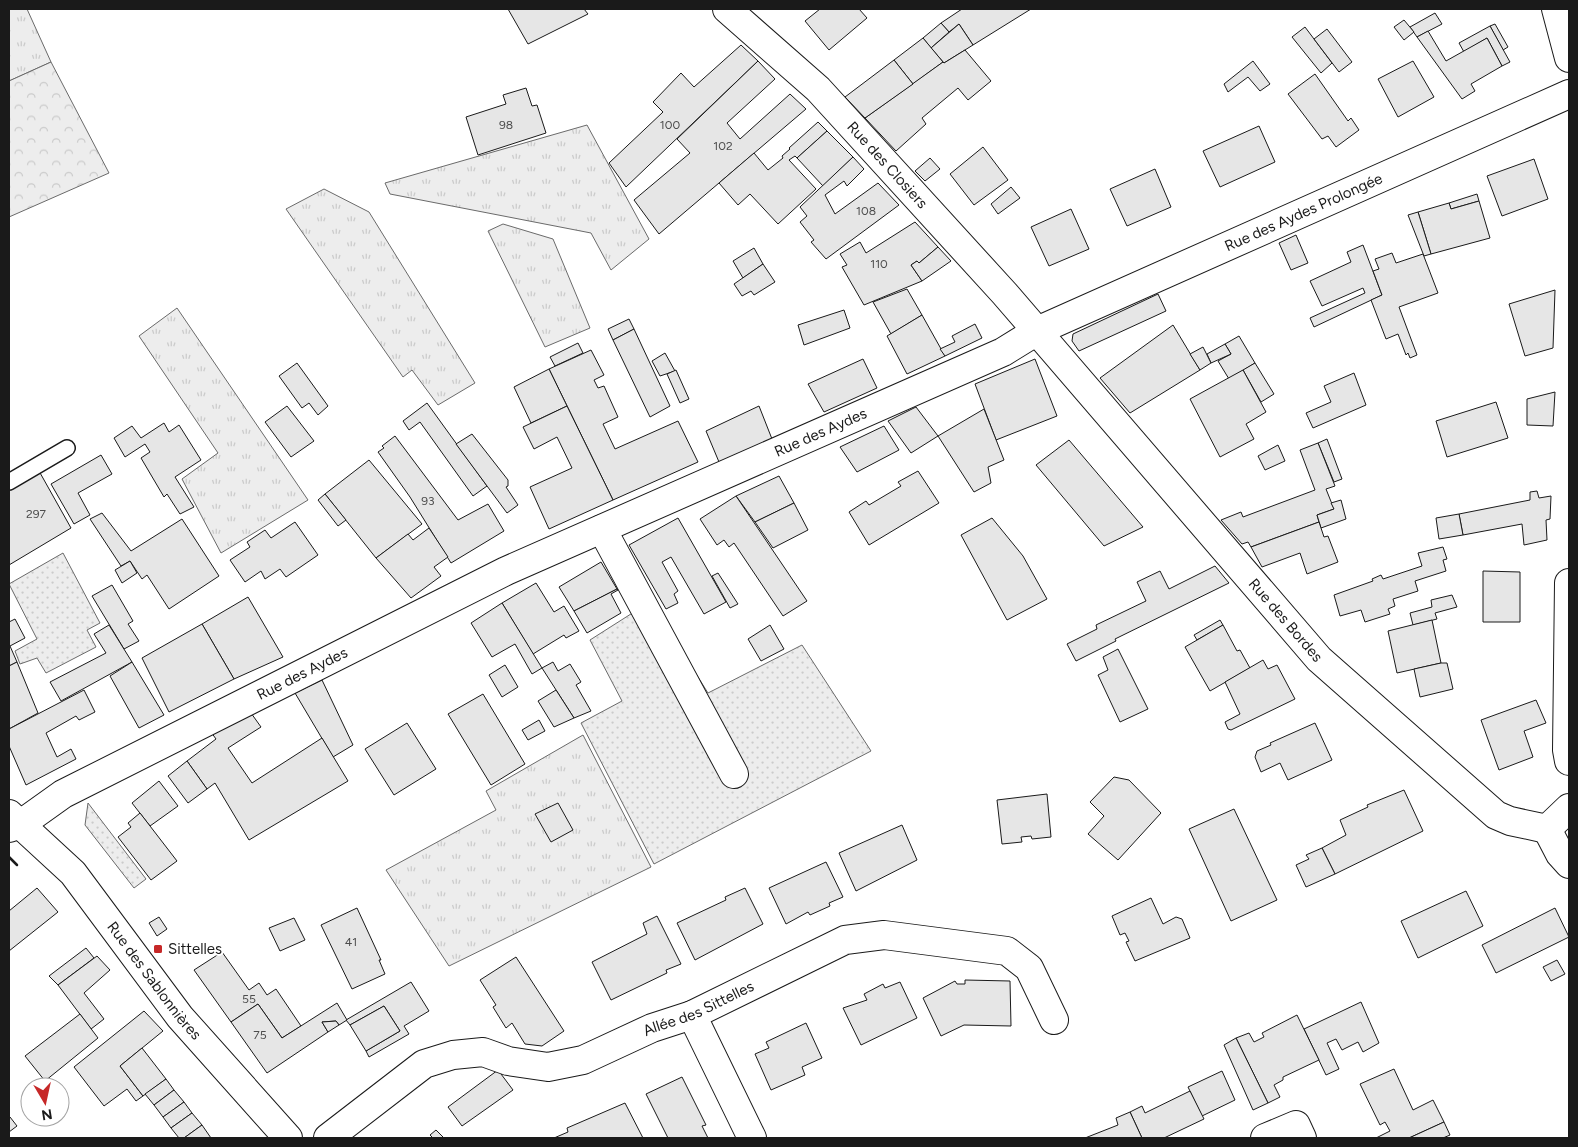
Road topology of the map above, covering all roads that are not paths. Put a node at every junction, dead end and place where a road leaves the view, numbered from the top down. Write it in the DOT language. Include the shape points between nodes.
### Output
graph roads {
  1 [pos="727,9"];
  2 [pos="1556,9"];
  3 [pos="1569,58"];
  4 [pos="1569,94"];
  5 [pos="1037,331"];
  6 [pos="67,448"];
  7 [pos="9,482"];
  8 [pos="602,528"];
  9 [pos="1569,583"];
  10 [pos="1569,761"];
  11 [pos="734,774"];
  12 [pos="1569,808"];
  13 [pos="13,822"];
  14 [pos="1547,829"];
  15 [pos="1569,864"];
  16 [pos="692,1015"];
  17 [pos="1054,1020"];
  18 [pos="288,1138"];
  19 [pos="328,1138"];
  20 [pos="752,1138"];
  21 [pos="1265,1138"];
  22 [pos="1302,1138"];
  1 -- 5 [label="street, Rue des Closiers" via="818,89"];
  2 -- 3 [label="street"];
  4 -- 5 [label="street, Rue des Aydes Prolongée"];
  5 -- 8 [label="street, Rue des Aydes" via="1002,352"];
  5 -- 14 [label="street, Rue des Bordes" via="1319,659 1496,814 1510,821"];
  6 -- 7 [label="lane"];
  8 -- 11 [label="street"];
  8 -- 13 [label="street, Rue des Aydes" via="506,571 62,794"];
  9 -- 10 [label="street"];
  12 -- 14 [label="street"];
  13 -- 18 [label="street, Rue des Sablonnières" via="73,873 180,1017"];
  14 -- 15 [label="street"];
  16 -- 17 [label="street, Allée des Sittelles" via="845,940 884,935 1007,950 1029,968"];
  16 -- 19 [label="street, Allée des Sittelles" via="652,1028 583,1060 548,1067 508,1061 483,1052 452,1055 424,1064"];
  16 -- 20 [label="street"];
  21 -- 22 [label="street" via="1296,1125"];
}
